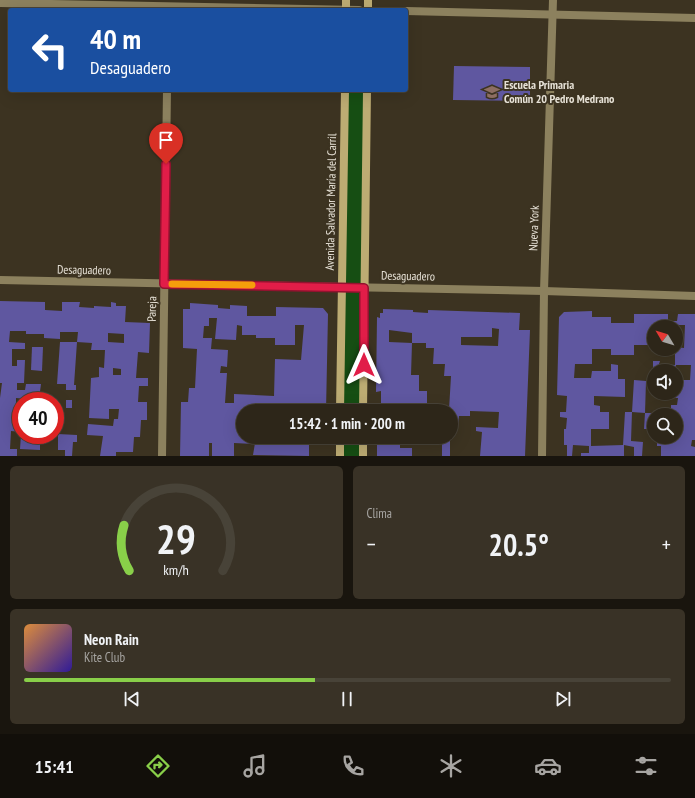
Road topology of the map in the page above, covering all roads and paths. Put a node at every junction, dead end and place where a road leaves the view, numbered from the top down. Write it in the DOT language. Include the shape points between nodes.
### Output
graph roads {
  1 [pos="553,0"];
  2 [pos="0,3"];
  3 [pos="168,5"];
  4 [pos="275,8"];
  5 [pos="408,11"];
  6 [pos="553,14"];
  7 [pos="695,18"];
  8 [pos="167,92"];
  9 [pos="345,92"];
  10 [pos="366,92"];
  11 [pos="0,280"];
  12 [pos="164,284"];
  13 [pos="341,287"];
  14 [pos="364,288"];
  15 [pos="544,291"];
  16 [pos="695,296"];
  17 [pos="340,404"];
  18 [pos="363,404"];
  19 [pos="340,444"];
  20 [pos="363,444"];
  21 [pos="162,456"];
  22 [pos="340,456"];
  23 [pos="363,456"];
  24 [pos="542,456"];
  1 -- 6 [label="street, Nueva York"];
  2 -- 3 [label="street"];
  3 -- 4 [label="street"];
  5 -- 6 [label="street"];
  6 -- 7 [label="street"];
  6 -- 15 [label="street, Nueva York"];
  8 -- 12 [label="street, Pareja"];
  9 -- 13 [label="street, Avenida Salvador María del Carril"];
  10 -- 14 [label="street"];
  11 -- 12 [label="street, Desaguadero"];
  12 -- 13 [label="street, Desaguadero"];
  12 -- 21 [label="street, Pareja"];
  13 -- 14 [label="street, Desaguadero"];
  13 -- 17 [label="street, Avenida Salvador María del Carril"];
  14 -- 15 [label="street, Desaguadero"];
  14 -- 18 [label="street"];
  15 -- 16 [label="street, Desaguadero"];
  15 -- 24 [label="street, Nueva York"];
  19 -- 22 [label="street"];
  20 -- 23 [label="street"];
}
